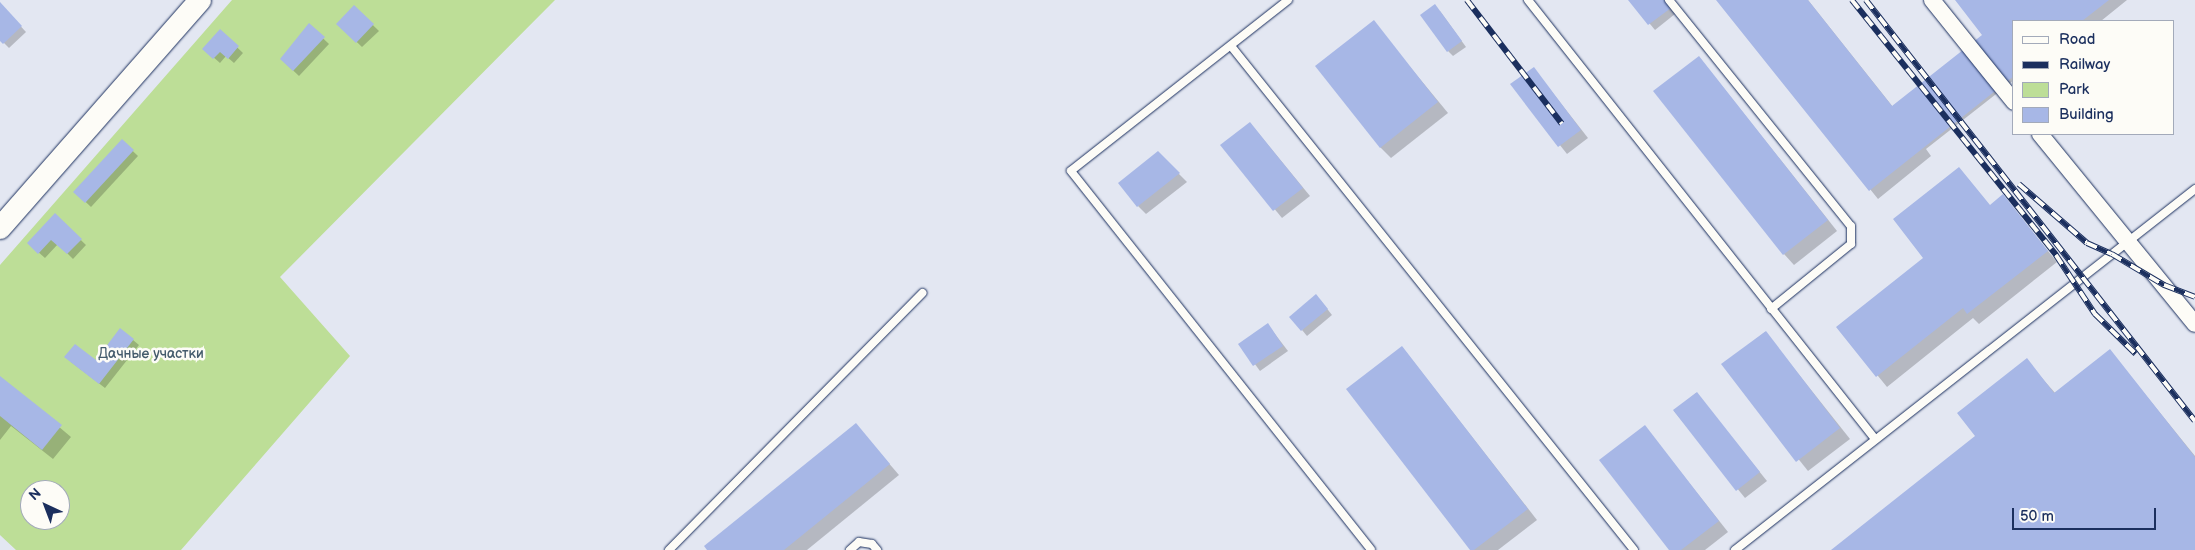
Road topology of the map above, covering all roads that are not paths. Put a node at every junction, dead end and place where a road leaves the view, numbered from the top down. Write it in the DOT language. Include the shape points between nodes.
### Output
graph roads {
  1 [pos="200,0"];
  2 [pos="1288,0"];
  3 [pos="1528,0"];
  4 [pos="1669,0"];
  5 [pos="1932,0"];
  6 [pos="1231,46"];
  7 [pos="2012,100"];
  8 [pos="2041,135"];
  9 [pos="2195,189"];
  10 [pos="0,228"];
  11 [pos="2127,243"];
  12 [pos="922,293"];
  13 [pos="1771,309"];
  14 [pos="2195,324"];
  15 [pos="1875,439"];
  16 [pos="669,550"];
  17 [pos="850,550"];
  18 [pos="877,550"];
  19 [pos="1371,550"];
  20 [pos="1634,550"];
  21 [pos="1735,550"];
  1 -- 10 [label="main road"];
  2 -- 6 [label="lane"];
  3 -- 13 [label="lane"];
  4 -- 13 [label="lane" via="1851,226 1851,244"];
  5 -- 7 [label="street"];
  6 -- 19 [label="lane" via="1071,172"];
  6 -- 20 [label="lane"];
  8 -- 11 [label="street"];
  9 -- 11 [label="lane"];
  11 -- 14 [label="street"];
  11 -- 15 [label="lane"];
  12 -- 16 [label="lane"];
  13 -- 15 [label="lane"];
  15 -- 21 [label="lane"];
  17 -- 18 [label="lane" via="859,542 872,544"];
}
